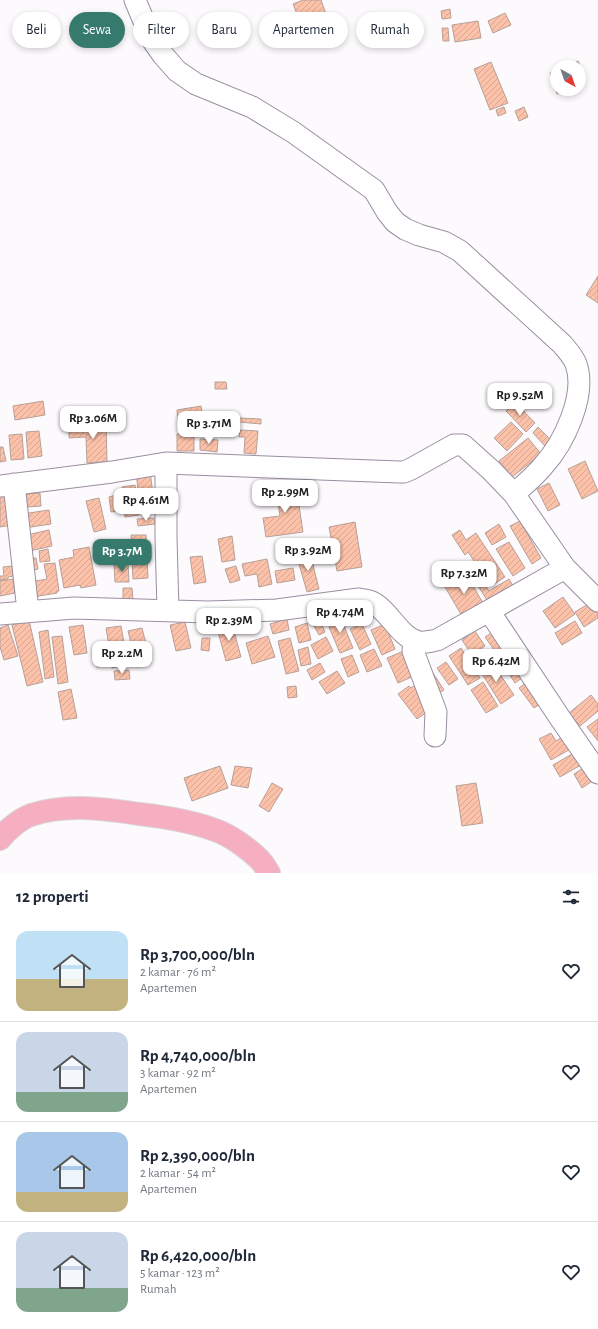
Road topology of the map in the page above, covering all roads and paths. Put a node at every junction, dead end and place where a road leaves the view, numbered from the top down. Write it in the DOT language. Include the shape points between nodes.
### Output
graph roads {
  1 [pos="135,0"];
  2 [pos="166,463"];
  3 [pos="7,485"];
  4 [pos="514,494"];
  5 [pos="565,568"];
  6 [pos="598,601"];
  7 [pos="168,610"];
  8 [pos="28,611"];
  9 [pos="489,611"];
  10 [pos="0,614"];
  11 [pos="414,640"];
  12 [pos="435,736"];
  13 [pos="598,773"];
  14 [pos="0,839"];
  15 [pos="269,873"];
  1 -- 4 [label="street" via="151,38 162,55 178,71 196,84 252,107 293,132 374,190 387,212 405,229 444,242 460,251 572,356 579,383 568,427 555,452 544,466"];
  2 -- 3 [label="street"];
  2 -- 4 [label="street" via="399,472 411,469 454,445 459,445 466,447"];
  2 -- 7 [label="street"];
  3 -- 8 [label="street"];
  4 -- 5 [label="street"];
  5 -- 6 [label="street"];
  5 -- 9 [label="street"];
  7 -- 8 [label="street" via="74,608"];
  7 -- 11 [label="street" via="277,610 360,599 379,607"];
  8 -- 10 [label="street"];
  9 -- 11 [label="street" via="437,640"];
  9 -- 13 [label="street"];
  11 -- 12 [label="street" via="413,652 436,712"];
  14 -- 15 [label="main road" via="7,830 42,812 68,808 113,810 173,818 216,830 241,844 261,861"];
}
